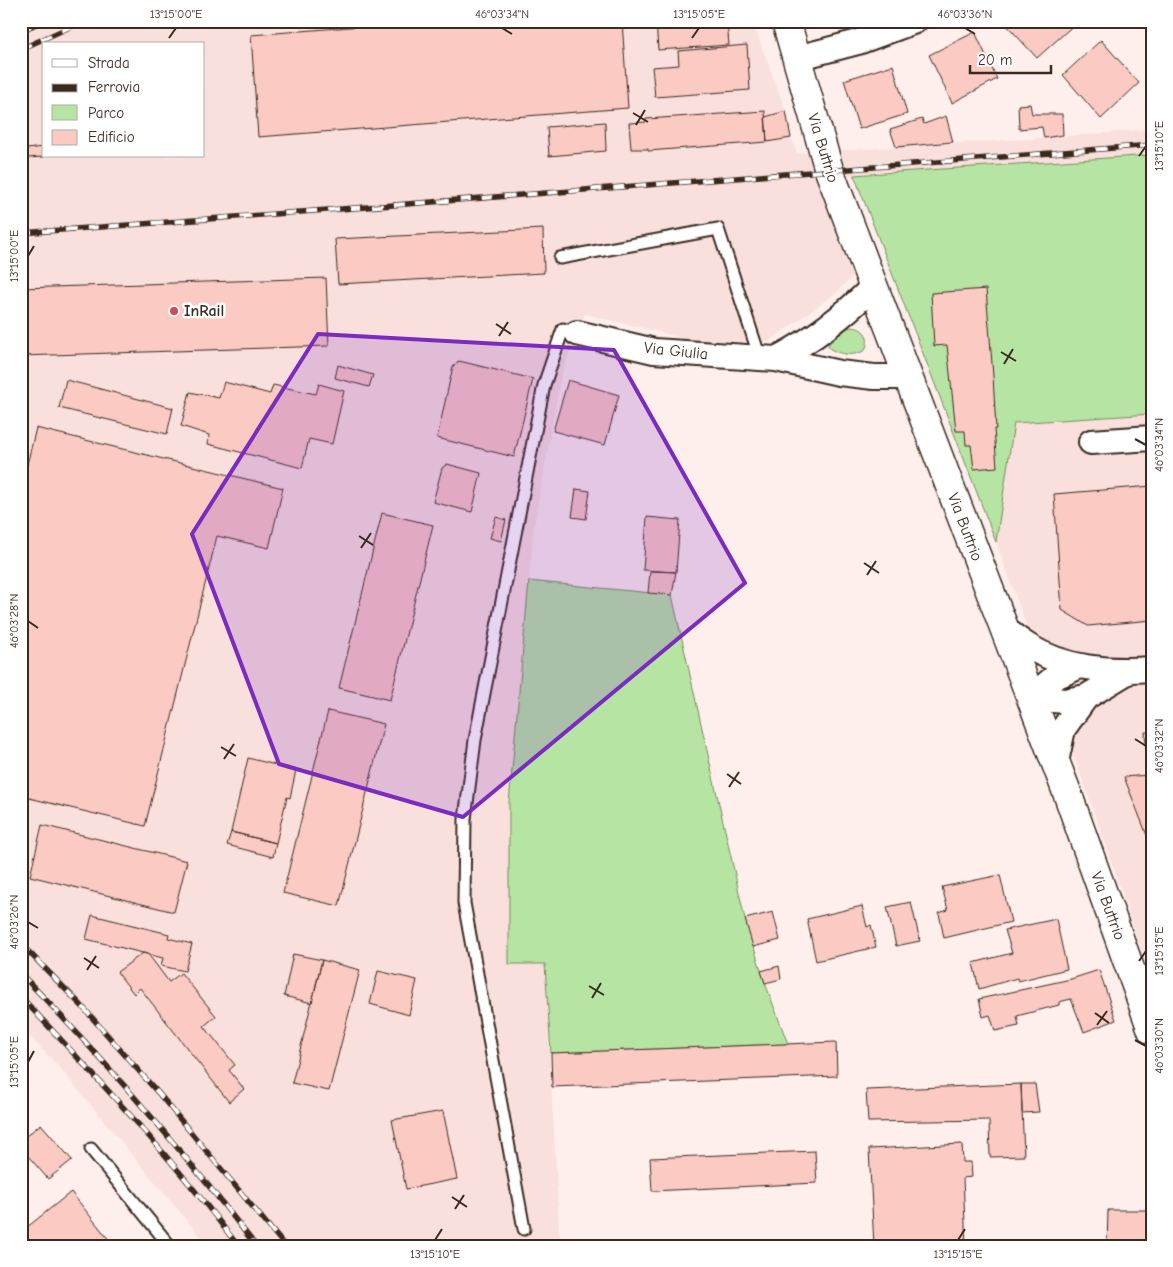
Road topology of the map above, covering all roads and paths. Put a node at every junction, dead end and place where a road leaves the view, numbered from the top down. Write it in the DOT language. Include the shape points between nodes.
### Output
graph roads {
  1 [pos="786,21"];
  2 [pos="915,21"];
  3 [pos="797,58"];
  4 [pos="560,258"];
  5 [pos="873,287"];
  6 [pos="577,333"];
  7 [pos="768,359"];
  8 [pos="908,376"];
  9 [pos="1152,438"];
  10 [pos="1091,442"];
  11 [pos="1003,628"];
  12 [pos="1078,667"];
  13 [pos="1140,670"];
  14 [pos="1086,697"];
  15 [pos="1030,698"];
  16 [pos="1056,762"];
  17 [pos="1152,1030"];
  18 [pos="91,1149"];
  19 [pos="524,1229"];
  20 [pos="170,1246"];
  1 -- 3 [label="street, Via Buttrio"];
  2 -- 3 [label="street" via="858,42"];
  3 -- 5 [label="street, Via Buttrio" via="829,170"];
  4 -- 7 [label="lane" via="718,229"];
  5 -- 7 [label="street" via="831,325 802,345"];
  5 -- 8 [label="street, Via Buttrio"];
  6 -- 7 [label="street, Via Giulia" via="654,351"];
  6 -- 19 [label="lane" via="562,329 544,385 475,740 465,819 464,903"];
  7 -- 8 [label="street, Via Giulia" via="839,373"];
  8 -- 11 [label="street, Via Buttrio"];
  9 -- 10 [label="street"];
  11 -- 12 [label="street" via="1028,646"];
  11 -- 15 [label="street, Via Buttrio"];
  12 -- 13 [label="street"];
  12 -- 15 [label="street" via="1055,677"];
  13 -- 14 [label="street"];
  14 -- 15 [label="street" via="1065,701"];
  14 -- 16 [label="street" via="1063,729"];
  15 -- 16 [label="street, Via Buttrio"];
  16 -- 17 [label="street, Via Buttrio"];
  18 -- 20 [label="lane"];
}
